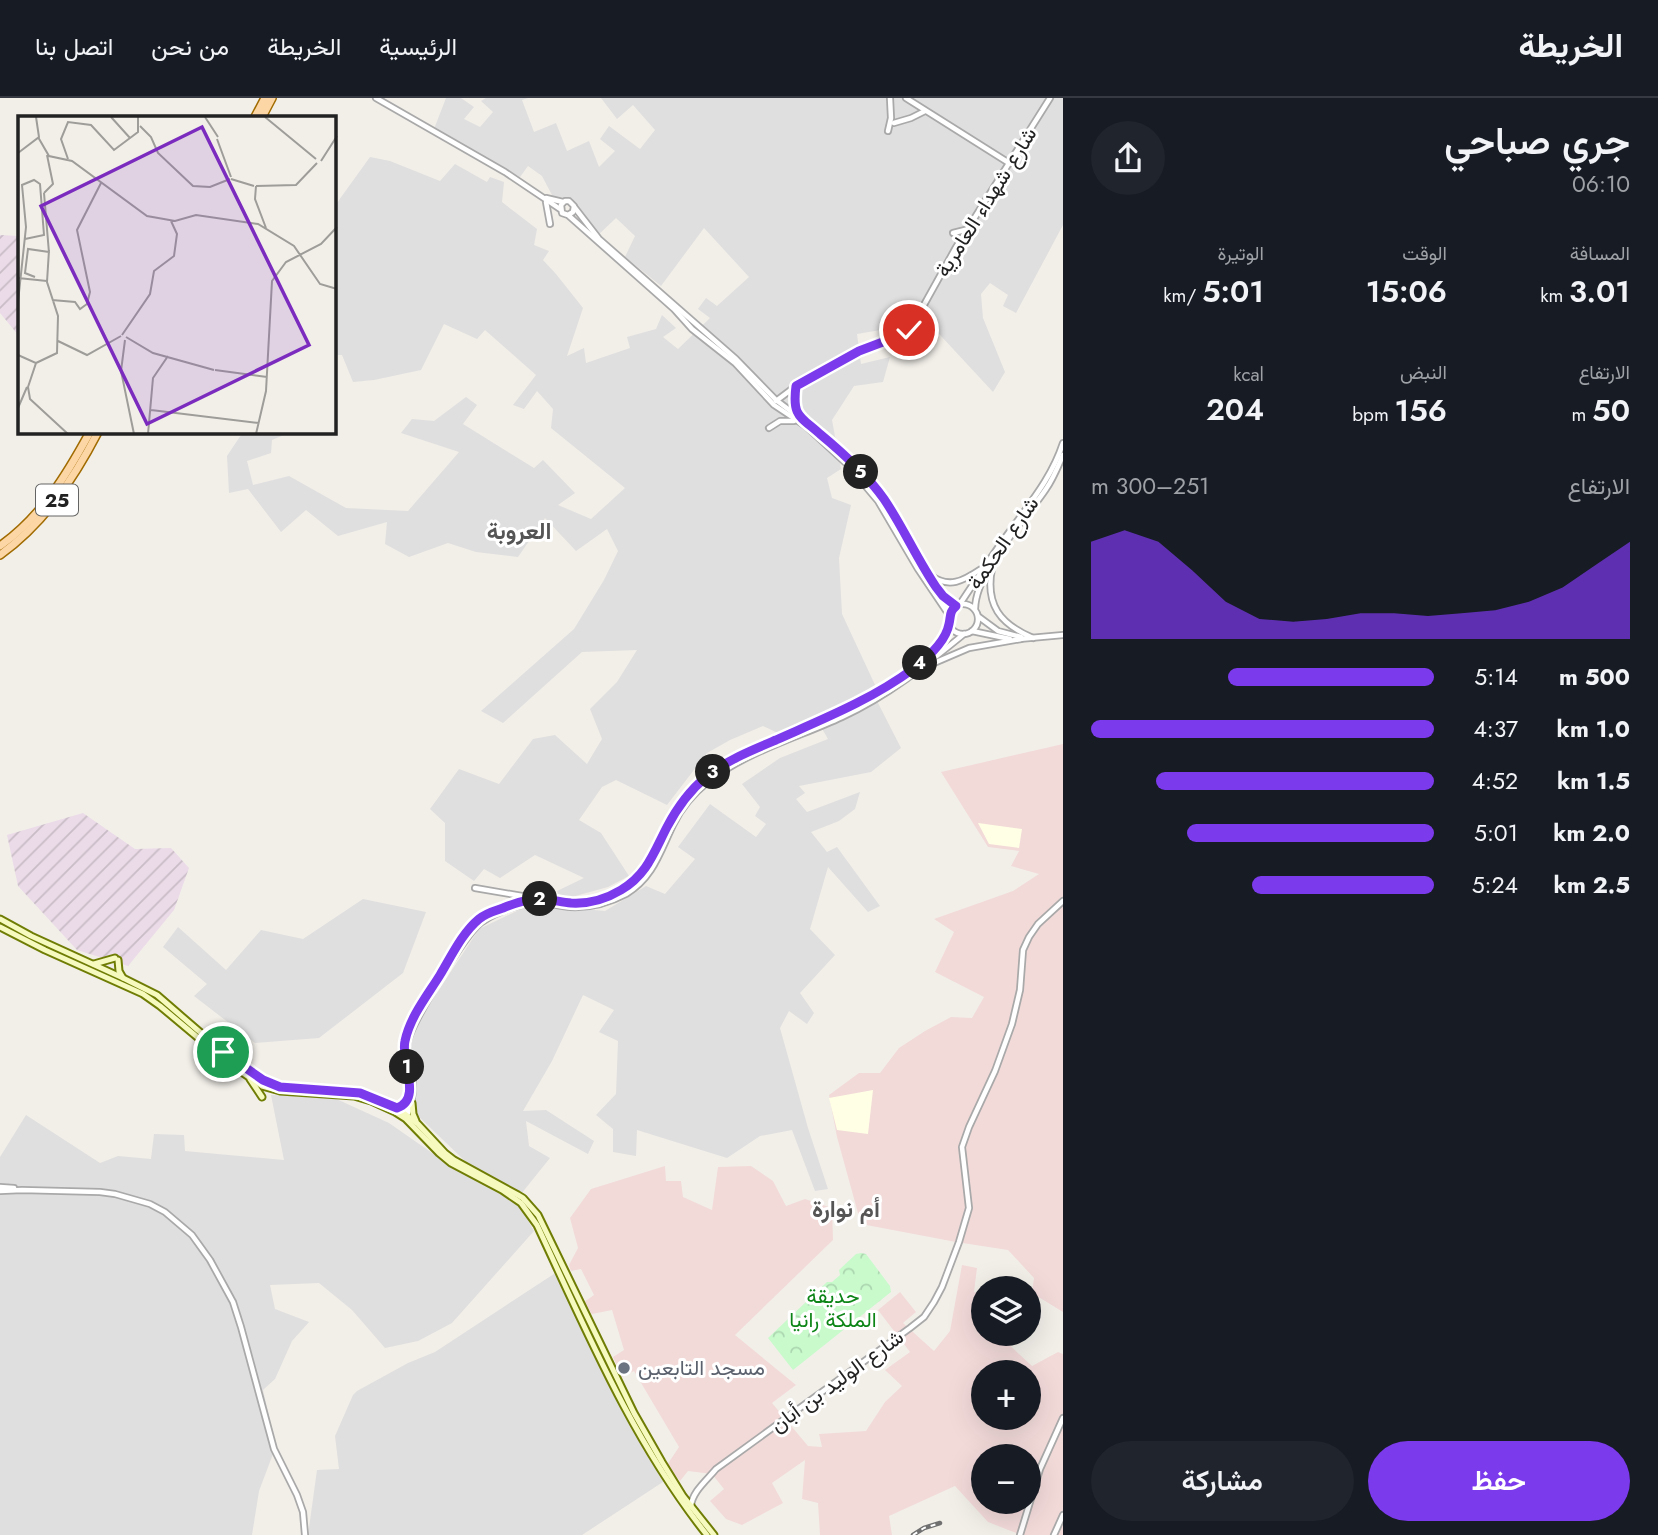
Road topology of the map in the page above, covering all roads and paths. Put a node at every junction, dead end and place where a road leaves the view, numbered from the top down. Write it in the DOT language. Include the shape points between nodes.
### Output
graph roads {
  1 [pos="265,98"];
  2 [pos="272,98"];
  3 [pos="376,98"];
  4 [pos="890,98"];
  5 [pos="906,98"];
  6 [pos="1050,98"];
  7 [pos="925,111"];
  8 [pos="256,116"];
  9 [pos="263,116"];
  10 [pos="894,123"];
  11 [pos="888,131"];
  12 [pos="1009,163"];
  13 [pos="544,199"];
  14 [pos="563,202"];
  15 [pos="574,206"];
  16 [pos="560,209"];
  17 [pos="568,215"];
  18 [pos="551,224"];
  19 [pos="968,229"];
  20 [pos="953,233"];
  21 [pos="796,386"];
  22 [pos="777,404"];
  23 [pos="800,421"];
  24 [pos="769,428"];
  25 [pos="89,434"];
  26 [pos="98,434"];
  27 [pos="1063,443"];
  28 [pos="1063,455"];
  29 [pos="0,546"];
  30 [pos="0,555"];
  31 [pos="993,562"];
  32 [pos="985,566"];
  33 [pos="925,571"];
  34 [pos="958,605"];
  35 [pos="975,609"];
  36 [pos="949,615"];
  37 [pos="978,617"];
  38 [pos="949,624"];
  39 [pos="972,631"];
  40 [pos="964,634"];
  41 [pos="1063,635"];
  42 [pos="1036,638"];
  43 [pos="1021,639"];
  44 [pos="920,670"];
  45 [pos="475,888"];
  46 [pos="538,899"];
  47 [pos="1063,901"];
  48 [pos="0,919"];
  49 [pos="0,927"];
  50 [pos="93,964"];
  51 [pos="106,974"];
  52 [pos="123,978"];
  53 [pos="250,1079"];
  54 [pos="274,1090"];
  55 [pos="410,1102"];
  56 [pos="397,1108"];
  57 [pos="405,1115"];
  58 [pos="418,1124"];
  59 [pos="0,1189"];
  60 [pos="1063,1418"];
  61 [pos="659,1464"];
  62 [pos="696,1493"];
  63 [pos="683,1496"];
  64 [pos="691,1507"];
  65 [pos="1063,1515"];
  66 [pos="305,1535"];
  67 [pos="707,1535"];
  68 [pos="714,1535"];
  69 [pos="1020,1535"];
  70 [pos="1054,1535"];
  1 -- 8 [label="main road"];
  2 -- 9 [label="main road"];
  3 -- 13 [label="street"];
  4 -- 11 [label="street"];
  5 -- 7 [label="street"];
  6 -- 12 [label="street, شارع شهداء العامرية"];
  7 -- 10 [label="street"];
  7 -- 12 [label="street"];
  12 -- 19 [label="street, شارع شهداء العامرية"];
  13 -- 14 [label="street"];
  13 -- 16 [label="street"];
  13 -- 18 [label="street"];
  14 -- 15 [label="street"];
  14 -- 16 [label="street"];
  15 -- 17 [label="street"];
  15 -- 22 [label="street" via="599,239 736,359"];
  16 -- 17 [label="street"];
  17 -- 22 [label="street"];
  19 -- 20 [label="street"];
  19 -- 21 [label="street, شارع شهداء العامرية" via="909,330"];
  21 -- 22 [label="street, شارع شهداء العامرية"];
  21 -- 23 [label="street" via="794,403"];
  22 -- 23 [label="street"];
  23 -- 24 [label="street" via="783,421"];
  23 -- 33 [label="street" via="821,434 878,493"];
  23 -- 36 [label="street" via="869,488"];
  25 -- 29 [label="main road, 25" via="56,490 34,517"];
  26 -- 30 [label="main road, 25" via="55,503"];
  27 -- 32 [label="street, شارع الحكمة" via="1042,488"];
  28 -- 31 [label="street, شارع الحكمة" via="1048,486"];
  31 -- 35 [label="street, شارع الحكمة" via="978,590"];
  31 -- 42 [label="street" via="989,587 993,605 1007,623"];
  32 -- 33 [label="street" via="950,583"];
  32 -- 34 [label="street, شارع الحكمة"];
  33 -- 34 [label="street" via="939,592"];
  34 -- 35 [label="street"];
  34 -- 36 [label="street"];
  35 -- 37 [label="street"];
  36 -- 38 [label="street"];
  37 -- 39 [label="street"];
  37 -- 42 [label="street" via="1003,634"];
  38 -- 40 [label="street"];
  38 -- 46 [label="street" via="928,657 872,696 733,759 705,778 680,805 644,872 623,889 582,903"];
  39 -- 40 [label="street"];
  39 -- 43 [label="street"];
  40 -- 44 [label="street"];
  41 -- 42 [label="street"];
  42 -- 43 [label="street"];
  43 -- 44 [label="street" via="969,648"];
  44 -- 55 [label="street" via="857,710 736,763 715,777 683,808 651,870 627,893 586,906 529,904 481,922 411,1030 407,1049 413,1081"];
  45 -- 46 [label="street"];
  46 -- 55 [label="street" via="488,913 457,948 405,1038"];
  47 -- 62 [label="street, شارع الوليد بن أبان" via="1033,930 1023,950 1012,1024 963,1144 969,1208 934,1303 910,1328 716,1469"];
  48 -- 50 [label="main road"];
  49 -- 51 [label="main road"];
  50 -- 51 [label="main road"];
  50 -- 52 [label="main road" via="117,959"];
  51 -- 52 [label="main road"];
  51 -- 53 [label="main road" via="151,1000"];
  52 -- 56 [label="main road" via="163,1000 263,1080 285,1087 360,1093"];
  53 -- 54 [label="main road"];
  53 -- 54 [label="main road" via="264,1097"];
  54 -- 57 [label="main road" via="354,1096"];
  55 -- 56 [label="main road"];
  55 -- 57 [label="street"];
  55 -- 58 [label="main road"];
  56 -- 57 [label="main road"];
  57 -- 58 [label="main road"];
  57 -- 61 [label="main road" via="451,1163 511,1195 529,1213 611,1381"];
  58 -- 61 [label="main road" via="449,1157 518,1195 538,1215"];
  59 -- 66 [label="street" via="115,1194 150,1204 192,1235 233,1302 274,1449 298,1495"];
  60 -- 69 [label="street" via="1040,1469"];
  61 -- 63 [label="main road"];
  61 -- 67 [label="main road"];
  62 -- 63 [label="street"];
  62 -- 64 [label="street, شارع الوليد بن أبان"];
  63 -- 64 [label="main road"];
  64 -- 68 [label="main road"];
  65 -- 70 [label="street"];
}
